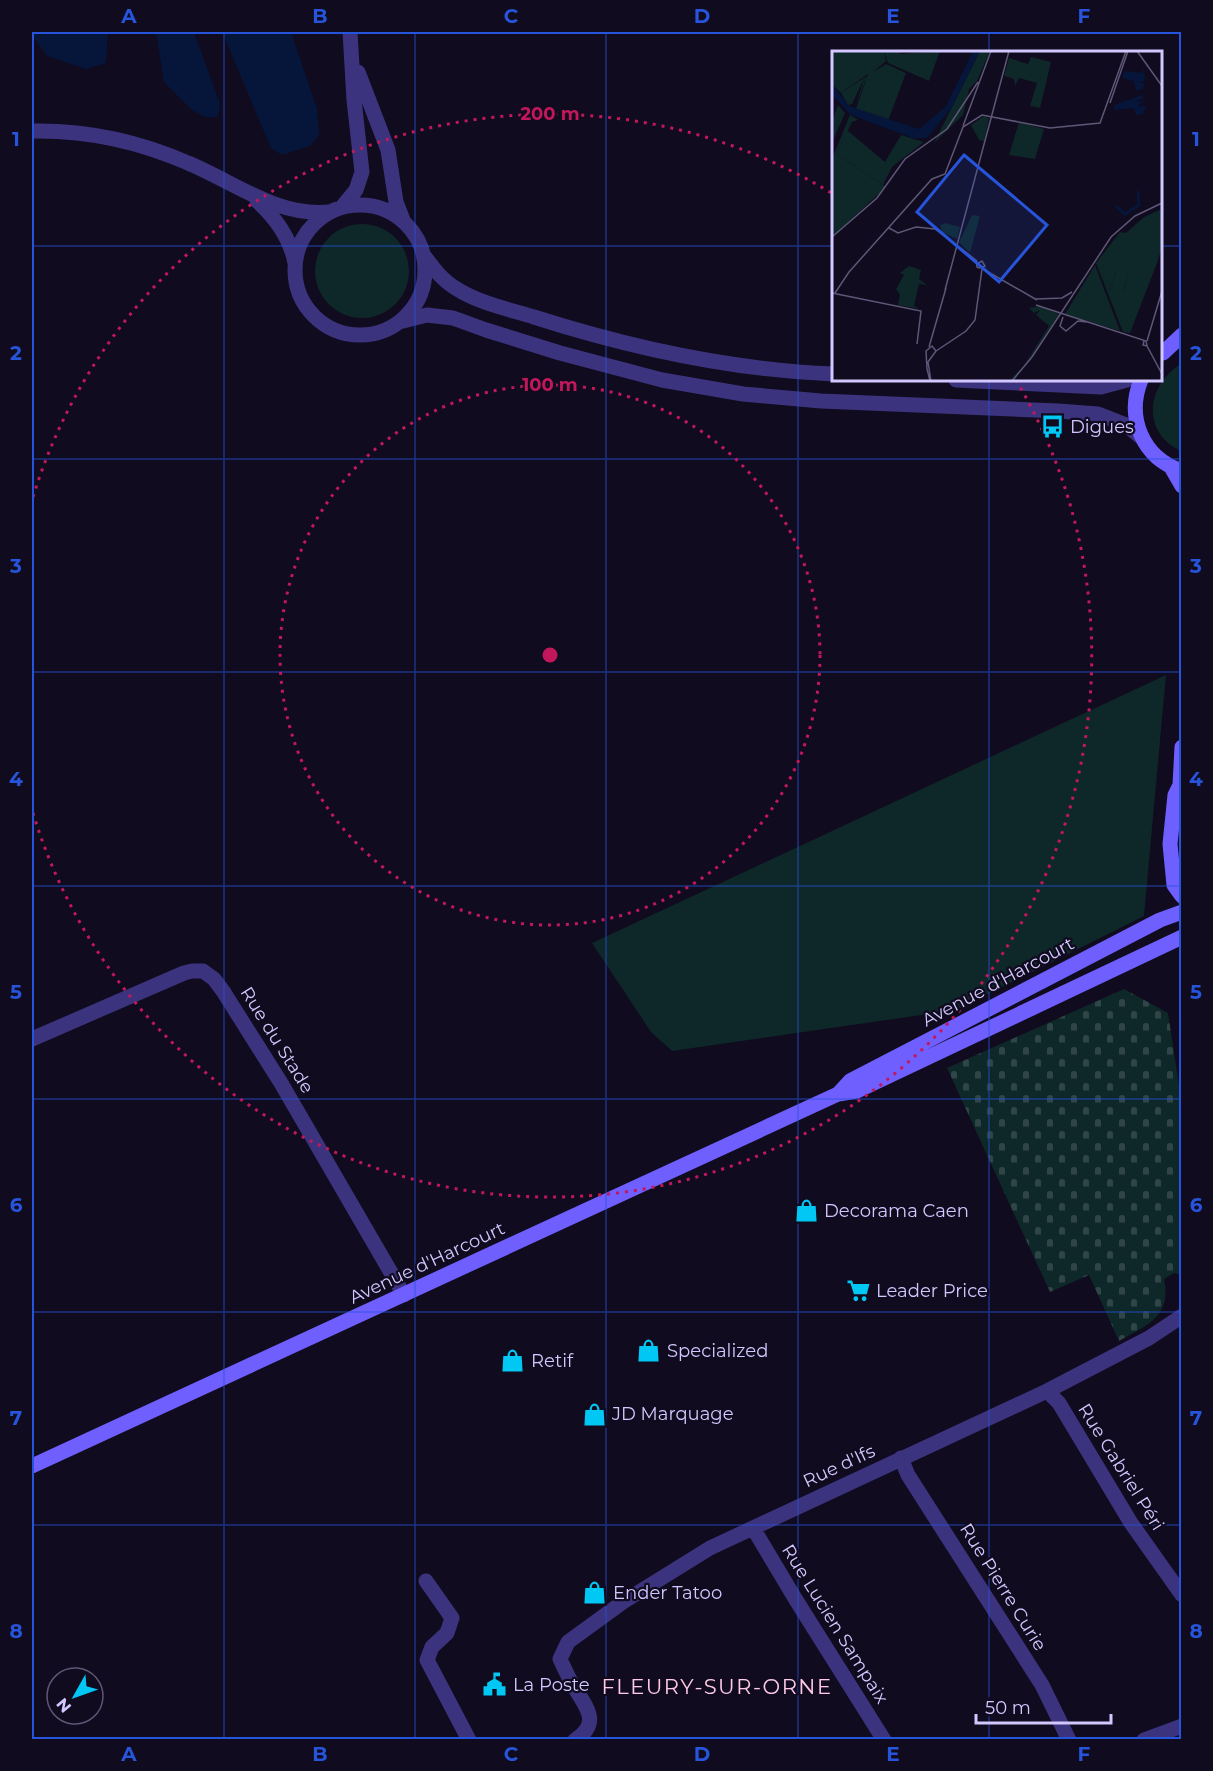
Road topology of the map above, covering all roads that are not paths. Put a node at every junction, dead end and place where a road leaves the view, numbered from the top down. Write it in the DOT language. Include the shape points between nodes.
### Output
graph roads {
  1 [pos="350,32"];
  2 [pos="352,55"];
  3 [pos="32,131"];
  4 [pos="248,193"];
  5 [pos="336,210"];
  6 [pos="404,221"];
  7 [pos="424,257"];
  8 [pos="295,264"];
  9 [pos="399,322"];
  10 [pos="1182,335"];
  11 [pos="1182,345"];
  12 [pos="1162,354"];
  13 [pos="832,374"];
  14 [pos="977,381"];
  15 [pos="1123,381"];
  16 [pos="1141,381"];
  17 [pos="1142,438"];
  18 [pos="1176,469"];
  19 [pos="1182,486"];
  20 [pos="1182,747"];
  21 [pos="1181,787"];
  22 [pos="1182,896"];
  23 [pos="1182,912"];
  24 [pos="1182,937"];
  25 [pos="32,1039"];
  26 [pos="838,1094"];
  27 [pos="404,1295"];
  28 [pos="1182,1316"];
  29 [pos="1047,1390"];
  30 [pos="901,1458"];
  31 [pos="32,1466"];
  32 [pos="753,1528"];
  33 [pos="426,1581"];
  34 [pos="1182,1595"];
  35 [pos="1182,1726"];
  36 [pos="469,1740"];
  37 [pos="575,1740"];
  38 [pos="884,1740"];
  39 [pos="1069,1740"];
  40 [pos="1144,1740"];
  1 -- 2 [label="street"];
  2 -- 5 [label="street" via="362,172 356,190"];
  2 -- 6 [label="street" via="388,150 396,202"];
  3 -- 4 [label="street" via="92,135 137,144 190,163"];
  4 -- 5 [label="street" via="304,213"];
  4 -- 8 [label="street" via="281,227"];
  5 -- 6 [label="street" via="362,205 381,208"];
  5 -- 8 [label="street" via="310,228 302,239"];
  6 -- 7 [label="street" via="421,245"];
  7 -- 9 [label="street" via="420,298"];
  7 -- 13 [label="street" via="447,282 465,293 551,323 717,362 774,371"];
  8 -- 9 [label="street" via="303,301 329,327 349,335 369,335"];
  9 -- 17 [label="street" via="427,315 453,318 662,381 743,394 1098,414 1126,425"];
  10 -- 12 [label="main road"];
  11 -- 12 [label="main road"];
  14 -- 15 [label="street" via="1101,387"];
  16 -- 17 [label="main road" via="1134,405"];
  17 -- 18 [label="main road" via="1160,460"];
  18 -- 19 [label="main road"];
  20 -- 21 [label="main road"];
  21 -- 22 [label="main road" via="1174,804 1170,844 1174,885"];
  23 -- 26 [label="main road, Avenue d'Harcourt" via="850,1081"];
  24 -- 26 [label="main road, Avenue d'Harcourt" via="857,1091"];
  25 -- 27 [label="street, Rue du Stade" via="184,973 196,970 207,974 223,991 281,1083"];
  26 -- 27 [label="main road, Avenue d'Harcourt"];
  27 -- 31 [label="main road, Avenue d'Harcourt"];
  28 -- 29 [label="street, Rue d'Ifs" via="1149,1338"];
  29 -- 30 [label="street, Rue d'Ifs"];
  29 -- 34 [label="street, Rue Gabriel Péri"];
  30 -- 32 [label="street, Rue d'Ifs"];
  30 -- 39 [label="street, Rue Pierre Curie" via="908,1475 1042,1685"];
  32 -- 37 [label="street, Rue d'Ifs" via="710,1548 568,1642 560,1659 589,1711 590,1723"];
  32 -- 38 [label="street, Rue Lucien Sampaix"];
  33 -- 36 [label="street" via="452,1618 447,1633 432,1647 427,1660"];
  35 -- 40 [label="street"];
}
